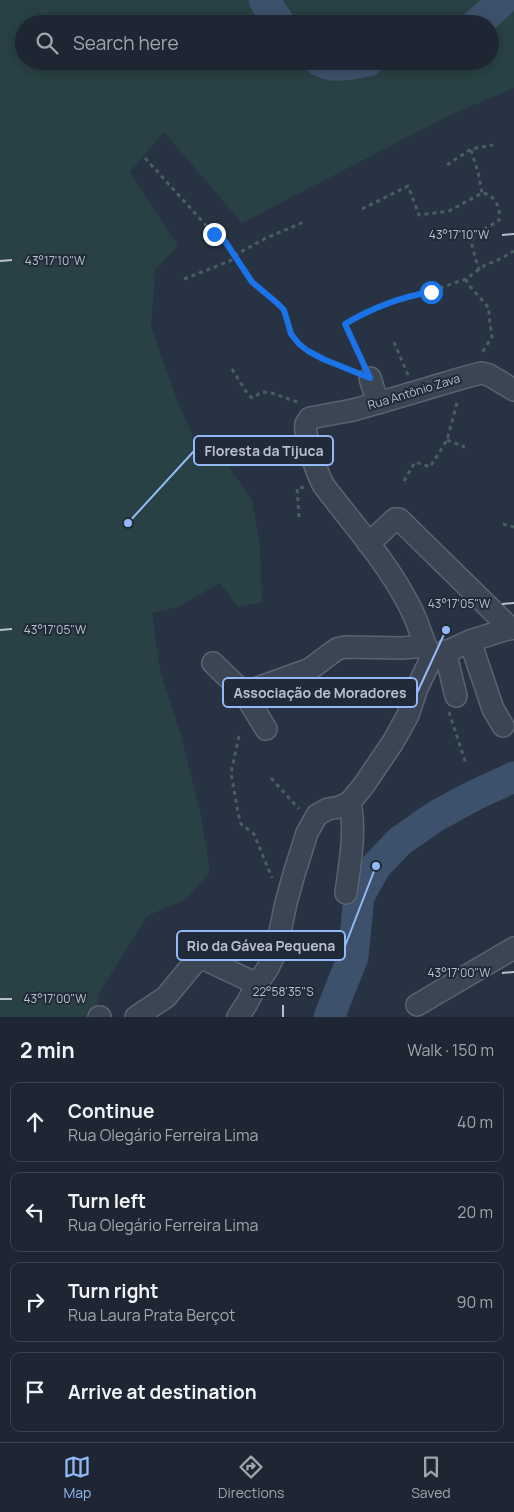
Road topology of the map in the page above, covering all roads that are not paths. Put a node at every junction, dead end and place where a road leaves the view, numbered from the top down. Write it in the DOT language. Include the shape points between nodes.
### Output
graph roads {
  1 [pos="370,378"];
  2 [pos="514,390"];
  3 [pos="378,404"];
  4 [pos="373,539"];
  5 [pos="510,627"];
  6 [pos="470,641"];
  7 [pos="434,652"];
  8 [pos="213,663"];
  9 [pos="244,693"];
  10 [pos="452,702"];
  11 [pos="503,726"];
  12 [pos="266,729"];
  13 [pos="350,802"];
  14 [pos="346,893"];
  15 [pos="514,948"];
  16 [pos="257,984"];
  17 [pos="417,1005"];
  18 [pos="136,1017"];
  19 [pos="238,1017"];
  1 -- 3 [label="street"];
  2 -- 3 [label="street, Rua Antônio Zava" via="481,373"];
  3 -- 4 [label="street, Rua Antônio Zava" via="318,416 306,424 307,438 324,486"];
  4 -- 5 [label="street" via="395,518 399,519"];
  4 -- 7 [label="street"];
  5 -- 6 [label="street"];
  6 -- 7 [label="street"];
  6 -- 11 [label="street" via="493,709"];
  7 -- 9 [label="street" via="344,647 310,669"];
  7 -- 10 [label="street"];
  7 -- 13 [label="street" via="394,742"];
  8 -- 9 [label="street"];
  9 -- 12 [label="street"];
  13 -- 14 [label="street" via="352,846"];
  13 -- 16 [label="street" via="328,809 314,818 286,903 276,951"];
  15 -- 17 [label="street"];
  16 -- 18 [label="street" via="204,959 199,960 166,997"];
  16 -- 19 [label="street"];
}
